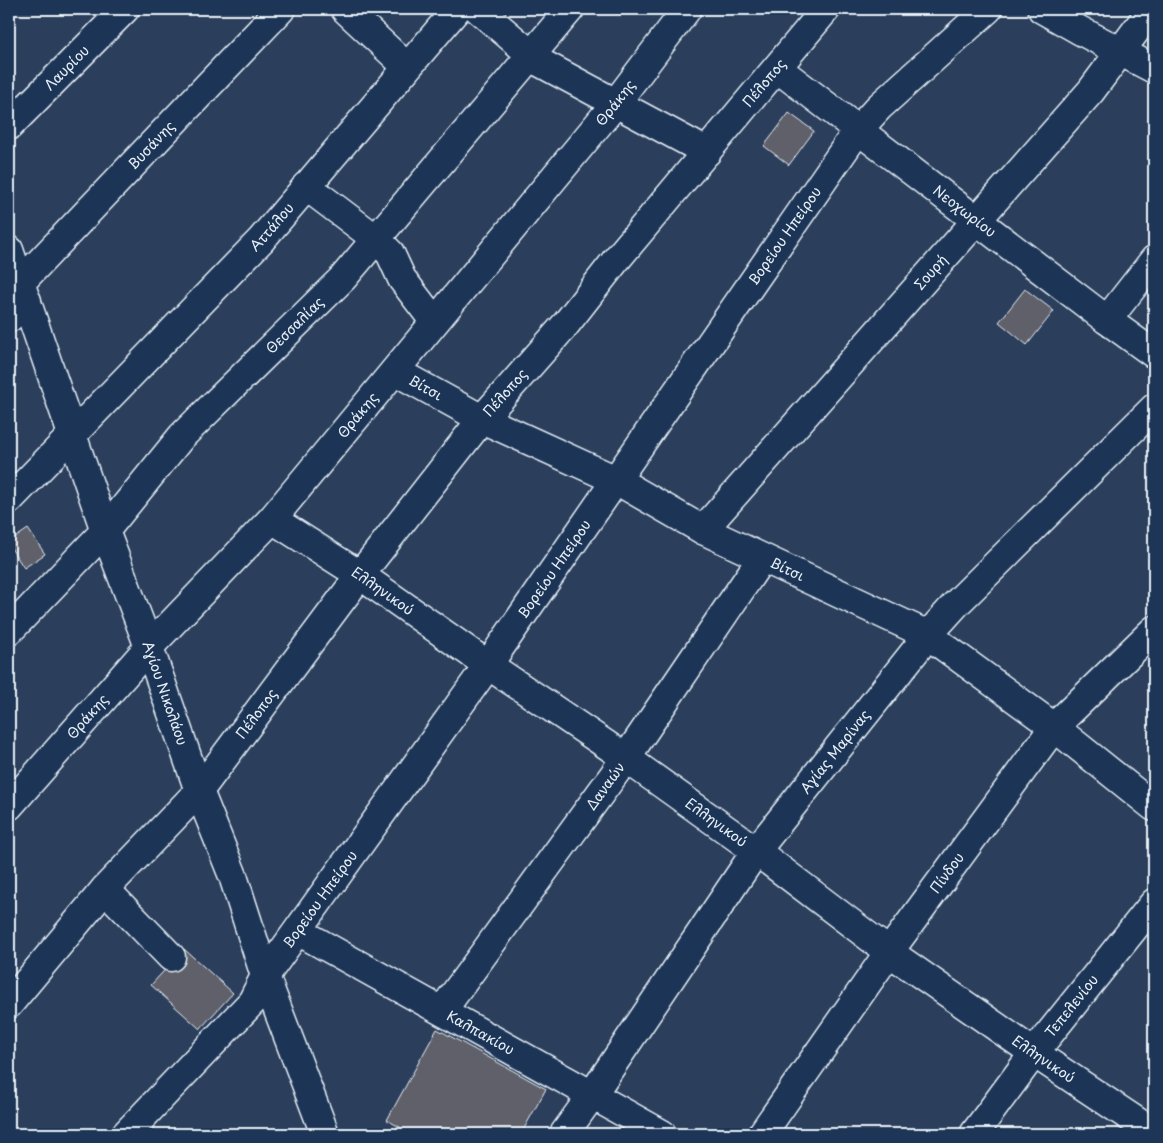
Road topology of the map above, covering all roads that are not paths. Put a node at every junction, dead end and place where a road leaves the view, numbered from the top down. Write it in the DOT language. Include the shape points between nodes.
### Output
graph roads {
  1 [pos="125,9"];
  2 [pos="281,9"];
  3 [pos="345,9"];
  4 [pos="456,9"];
  5 [pos="478,9"];
  6 [pos="570,9"];
  7 [pos="688,9"];
  8 [pos="826,9"];
  9 [pos="988,9"];
  10 [pos="1042,9"];
  11 [pos="1152,9"];
  12 [pos="1120,52"];
  13 [pos="532,56"];
  14 [pos="407,67"];
  15 [pos="777,68"];
  16 [pos="1154,69"];
  17 [pos="615,104"];
  18 [pos="9,126"];
  19 [pos="858,130"];
  20 [pos="707,152"];
  21 [pos="306,186"];
  22 [pos="976,220"];
  23 [pos="376,239"];
  24 [pos="9,250"];
  25 [pos="1154,260"];
  26 [pos="19,301"];
  27 [pos="1107,320"];
  28 [pos="434,321"];
  29 [pos="1154,354"];
  30 [pos="395,371"];
  31 [pos="1154,408"];
  32 [pos="482,418"];
  33 [pos="73,434"];
  34 [pos="616,480"];
  35 [pos="9,500"];
  36 [pos="272,519"];
  37 [pos="703,530"];
  38 [pos="105,531"];
  39 [pos="762,558"];
  40 [pos="360,575"];
  41 [pos="1154,630"];
  42 [pos="9,631"];
  43 [pos="928,635"];
  44 [pos="149,647"];
  45 [pos="488,665"];
  46 [pos="1054,727"];
  47 [pos="626,758"];
  48 [pos="199,791"];
  49 [pos="9,806"];
  50 [pos="1154,807"];
  51 [pos="756,852"];
  52 [pos="105,889"];
  53 [pos="1154,903"];
  54 [pos="298,931"];
  55 [pos="889,952"];
  56 [pos="171,957"];
  57 [pos="265,976"];
  58 [pos="9,1004"];
  59 [pos="442,1012"];
  60 [pos="1034,1053"];
  61 [pos="592,1095"];
  62 [pos="319,1133"];
  63 [pos="1154,1133"];
  64 [pos="126,1134"];
  65 [pos="564,1134"];
  66 [pos="662,1134"];
  67 [pos="762,1134"];
  68 [pos="974,1134"];
  1 -- 18 [label="street, Λαυρίου"];
  2 -- 26 [label="street, Βυσάνης"];
  3 -- 14 [label="street"];
  4 -- 14 [label="street, Αττάλου"];
  5 -- 13 [label="street"];
  6 -- 13 [label="street, Θεσσαλίας"];
  7 -- 17 [label="street, Θράκης"];
  8 -- 15 [label="street, Πέλοπος"];
  9 -- 19 [label="street, Βορείου Ηπείρου" via="879,107"];
  10 -- 12 [label="street"];
  11 -- 12 [label="street, Σουρή"];
  12 -- 16 [label="street"];
  12 -- 22 [label="street, Σουρή" via="1092,91"];
  13 -- 17 [label="street"];
  13 -- 23 [label="street, Θεσσαλίας"];
  14 -- 21 [label="street, Αττάλου"];
  15 -- 19 [label="street, Νεοχωρίου"];
  15 -- 20 [label="street, Πέλοπος"];
  17 -- 20 [label="street"];
  17 -- 28 [label="street, Θράκης"];
  19 -- 22 [label="street, Νεοχωρίου"];
  19 -- 34 [label="street, Βορείου Ηπείρου"];
  20 -- 32 [label="street, Πέλοπος" via="566,324"];
  21 -- 23 [label="street"];
  21 -- 33 [label="street, Αττάλου" via="261,240"];
  22 -- 27 [label="street, Νεοχωρίου"];
  22 -- 37 [label="street, Σουρή"];
  23 -- 28 [label="street" via="390,252 402,279"];
  23 -- 38 [label="street, Θεσσαλίας" via="343,278 182,436"];
  24 -- 26 [label="street, Αγίου Νικολάου"];
  25 -- 27 [label="street"];
  26 -- 33 [label="street, Αγίου Νικολάου"];
  27 -- 29 [label="street, Νεοχωρίου"];
  28 -- 30 [label="street, Θράκης"];
  30 -- 32 [label="street, Βίτσι"];
  30 -- 36 [label="street, Θράκης"];
  31 -- 43 [label="street, Αγίας Μαρίνας"];
  32 -- 34 [label="street, Βίτσι"];
  32 -- 40 [label="street, Πέλοπος"];
  33 -- 35 [label="street, Αττάλου"];
  33 -- 38 [label="street, Αγίου Νικολάου"];
  34 -- 37 [label="street, Βίτσι"];
  34 -- 45 [label="street, Βορείου Ηπείρου"];
  36 -- 40 [label="street, Ελληνικού"];
  36 -- 44 [label="street, Θράκης"];
  37 -- 39 [label="street, Βίτσι"];
  38 -- 42 [label="street, Θεσσαλίας"];
  38 -- 44 [label="street, Αγίου Νικολάου"];
  39 -- 43 [label="street, Βίτσι"];
  39 -- 47 [label="street, Δαναών"];
  40 -- 45 [label="street, Ελληνικού"];
  40 -- 48 [label="street, Πέλοπος"];
  41 -- 46 [label="street, Πίνδου"];
  43 -- 46 [label="street, Βίτσι"];
  43 -- 51 [label="street, Αγίας Μαρίνας"];
  44 -- 48 [label="street, Αγίου Νικολάου"];
  44 -- 49 [label="street, Θράκης"];
  45 -- 47 [label="street, Ελληνικού"];
  45 -- 54 [label="street, Βορείου Ηπείρου"];
  46 -- 50 [label="street, Βίτσι"];
  46 -- 55 [label="street, Πίνδου"];
  47 -- 51 [label="street, Ελληνικού"];
  47 -- 59 [label="street, Δαναών"];
  48 -- 52 [label="street, Πέλοπος"];
  48 -- 57 [label="street, Αγίου Νικολάου" via="233,876"];
  51 -- 55 [label="street, Ελληνικού"];
  51 -- 61 [label="street, Αγίας Μαρίνας"];
  52 -- 56 [label="street"];
  52 -- 58 [label="street, Πέλοπος"];
  53 -- 60 [label="street, Τεπελενίου"];
  54 -- 57 [label="street, Βορείου Ηπείρου"];
  54 -- 59 [label="street, Καλπακίου"];
  55 -- 60 [label="street, Ελληνικού"];
  55 -- 67 [label="street, Πίνδου"];
  57 -- 62 [label="street, Αγίου Νικολάου"];
  57 -- 64 [label="street, Βορείου Ηπείρου" via="252,1002"];
  59 -- 61 [label="street, Καλπακίου"];
  60 -- 63 [label="street, Ελληνικού"];
  60 -- 68 [label="street, Τεπελενίου"];
  61 -- 65 [label="street, Αγίας Μαρίνας"];
  61 -- 66 [label="street, Καλπακίου"];
}
